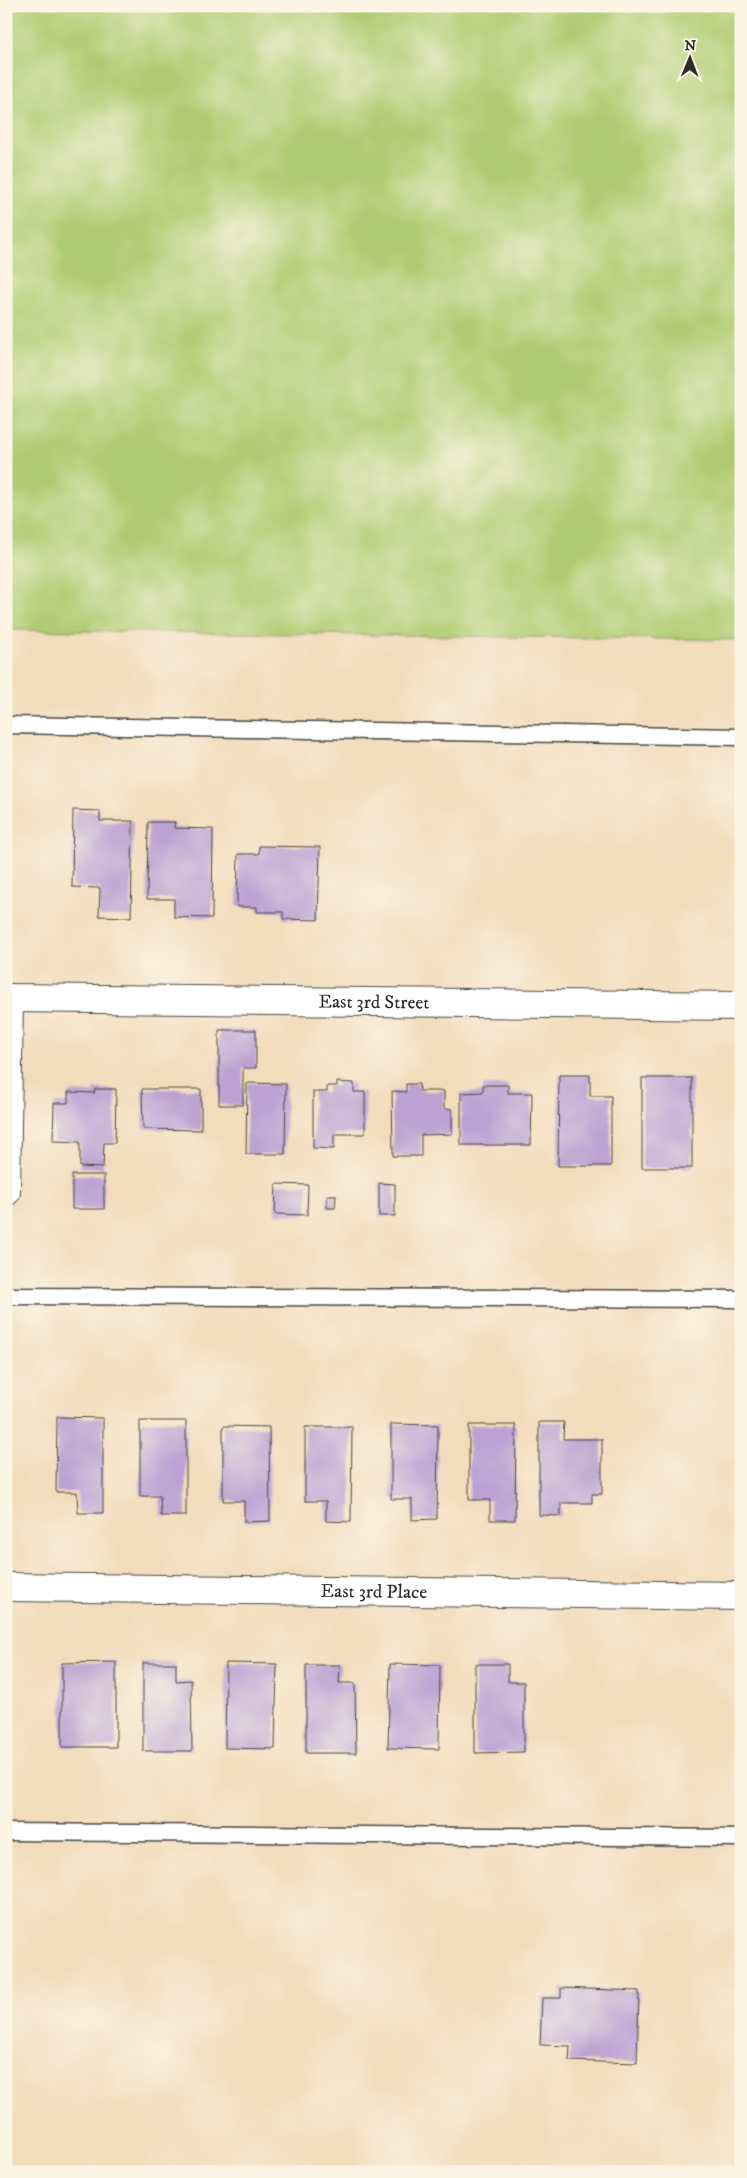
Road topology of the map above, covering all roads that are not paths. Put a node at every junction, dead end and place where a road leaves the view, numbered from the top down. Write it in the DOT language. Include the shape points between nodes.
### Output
graph roads {
  1 [pos="6,725"];
  2 [pos="741,737"];
  3 [pos="8,998"];
  4 [pos="741,1006"];
  5 [pos="6,1192"];
  6 [pos="6,1296"];
  7 [pos="741,1299"];
  8 [pos="6,1587"];
  9 [pos="741,1596"];
  10 [pos="6,1832"];
  11 [pos="741,1838"];
  1 -- 2 [label="lane"];
  3 -- 4 [label="street, East 3rd Street"];
  3 -- 5 [label="street"];
  6 -- 7 [label="lane"];
  8 -- 9 [label="street, East 3rd Place"];
  10 -- 11 [label="lane"];
}
